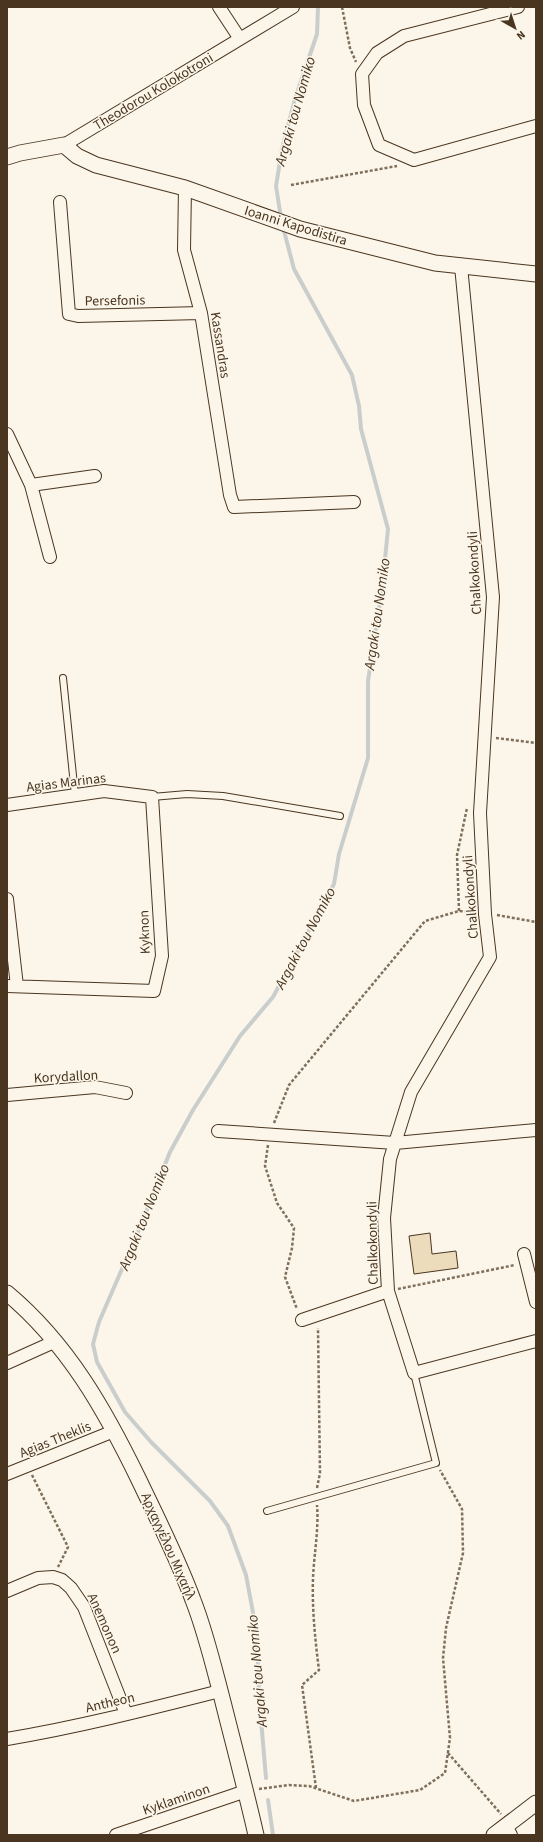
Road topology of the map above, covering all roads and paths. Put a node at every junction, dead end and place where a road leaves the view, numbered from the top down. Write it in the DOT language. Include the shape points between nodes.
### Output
graph roads {
  1 [pos="219,7"];
  2 [pos="293,7"];
  3 [pos="342,7"];
  4 [pos="518,7"];
  5 [pos="240,39"];
  6 [pos="362,74"];
  7 [pos="536,126"];
  8 [pos="64,146"];
  9 [pos="7,157"];
  10 [pos="414,160"];
  11 [pos="291,185"];
  12 [pos="185,188"];
  13 [pos="60,202"];
  14 [pos="461,266"];
  15 [pos="536,274"];
  16 [pos="201,313"];
  17 [pos="7,434"];
  18 [pos="95,476"];
  19 [pos="31,485"];
  20 [pos="354,502"];
  21 [pos="50,557"];
  22 [pos="63,678"];
  23 [pos="484,736"];
  24 [pos="536,744"];
  25 [pos="75,795"];
  26 [pos="152,797"];
  27 [pos="7,805"];
  28 [pos="468,807"];
  29 [pos="340,816"];
  30 [pos="7,899"];
  31 [pos="12,986"];
  32 [pos="126,1093"];
  33 [pos="7,1094"];
  34 [pos="536,1130"];
  35 [pos="218,1131"];
  36 [pos="270,1134"];
  37 [pos="395,1143"];
  38 [pos="525,1258"];
  39 [pos="388,1291"];
  40 [pos="7,1293"];
  41 [pos="536,1302"];
  42 [pos="318,1315"];
  43 [pos="302,1320"];
  44 [pos="56,1341"];
  45 [pos="536,1341"];
  46 [pos="7,1363"];
  47 [pos="414,1373"];
  48 [pos="114,1431"];
  49 [pos="436,1462"];
  50 [pos="28,1466"];
  51 [pos="7,1474"];
  52 [pos="316,1497"];
  53 [pos="267,1511"];
  54 [pos="53,1577"];
  55 [pos="7,1591"];
  56 [pos="220,1691"];
  57 [pos="126,1714"];
  58 [pos="7,1739"];
  59 [pos="448,1752"];
  60 [pos="316,1788"];
  61 [pos="246,1791"];
  62 [pos="536,1803"];
  63 [pos="505,1830"];
  64 [pos="116,1835"];
  65 [pos="256,1835"];
  1 -- 5 [label="street"];
  2 -- 5 [label="street, Theodorou Kolokotroni"];
  3 -- 6 [label="path" via="350,48"];
  4 -- 6 [label="street" via="404,36 377,53"];
  5 -- 8 [label="street, Theodorou Kolokotroni"];
  6 -- 10 [label="street" via="364,105 379,145"];
  7 -- 10 [label="street"];
  8 -- 9 [label="street, Theodorou Kolokotroni"];
  8 -- 12 [label="street, Ioanni Kapodistira" via="96,165"];
  10 -- 11 [label="path" via="394,167"];
  12 -- 14 [label="street, Ioanni Kapodistira" via="300,229 434,263"];
  12 -- 16 [label="street, Kassandras" via="184,250"];
  13 -- 16 [label="street, Persefonis" via="69,314 78,316"];
  14 -- 15 [label="street, Ioanni Kapodistira"];
  14 -- 23 [label="street, Chalkokondyli" via="493,596"];
  16 -- 20 [label="street, Kassandras" via="234,508"];
  17 -- 19 [label="street"];
  18 -- 19 [label="street"];
  19 -- 21 [label="street"];
  22 -- 25 [label="lane"];
  23 -- 24 [label="path"];
  23 -- 37 [label="street, Chalkokondyli" via="480,813 485,914 490,957 411,1092"];
  25 -- 26 [label="street, Agias Marinas" via="104,791"];
  25 -- 27 [label="street, Agias Marinas"];
  26 -- 29 [label="lane" via="187,794 223,796"];
  26 -- 31 [label="street, Kyknon" via="162,956 154,991"];
  28 -- 36 [label="path" via="457,855 459,911 425,921 289,1085"];
  30 -- 31 [label="street"];
  32 -- 33 [label="street, Korydallon" via="95,1087"];
  34 -- 37 [label="street"];
  35 -- 36 [label="street"];
  36 -- 37 [label="street"];
  36 -- 43 [label="path" via="265,1166 277,1202 294,1228 285,1277"];
  37 -- 39 [label="street, Chalkokondyli" via="390,1159 384,1218"];
  38 -- 39 [label="path"];
  38 -- 41 [label="street"];
  39 -- 42 [label="street"];
  39 -- 47 [label="street, Chalkokondyli"];
  40 -- 44 [label="street, Αρχαγγέλου Μιχαήλ"];
  42 -- 43 [label="street"];
  42 -- 52 [label="path" via="320,1473"];
  44 -- 46 [label="street"];
  44 -- 48 [label="street, Αρχαγγέλου Μιχαήλ" via="93,1392"];
  45 -- 47 [label="street"];
  47 -- 49 [label="lane"];
  48 -- 50 [label="street, Agias Theklis"];
  48 -- 56 [label="street, Αρχαγγέλου Μιχαήλ" via="194,1600"];
  49 -- 52 [label="lane"];
  49 -- 59 [label="path" via="462,1509 463,1553 446,1628 443,1658 450,1738"];
  50 -- 51 [label="street, Agias Theklis"];
  50 -- 54 [label="path" via="68,1547"];
  52 -- 53 [label="lane"];
  52 -- 60 [label="path" via="318,1517 313,1579 318,1670 302,1685"];
  54 -- 55 [label="street" via="38,1578"];
  54 -- 57 [label="street, Anemonon" via="62,1580 71,1588 84,1607"];
  56 -- 57 [label="street, Antheon"];
  56 -- 61 [label="street, Αρχαγγέλου Μιχαήλ"];
  57 -- 58 [label="street, Antheon"];
  59 -- 60 [label="path" via="445,1773 420,1790 354,1801"];
  59 -- 63 [label="path"];
  60 -- 61 [label="path" via="289,1785"];
  61 -- 64 [label="street, Kyklaminon"];
  61 -- 65 [label="street, Αρχαγγέλου Μιχαήλ"];
  62 -- 63 [label="street"];
}
